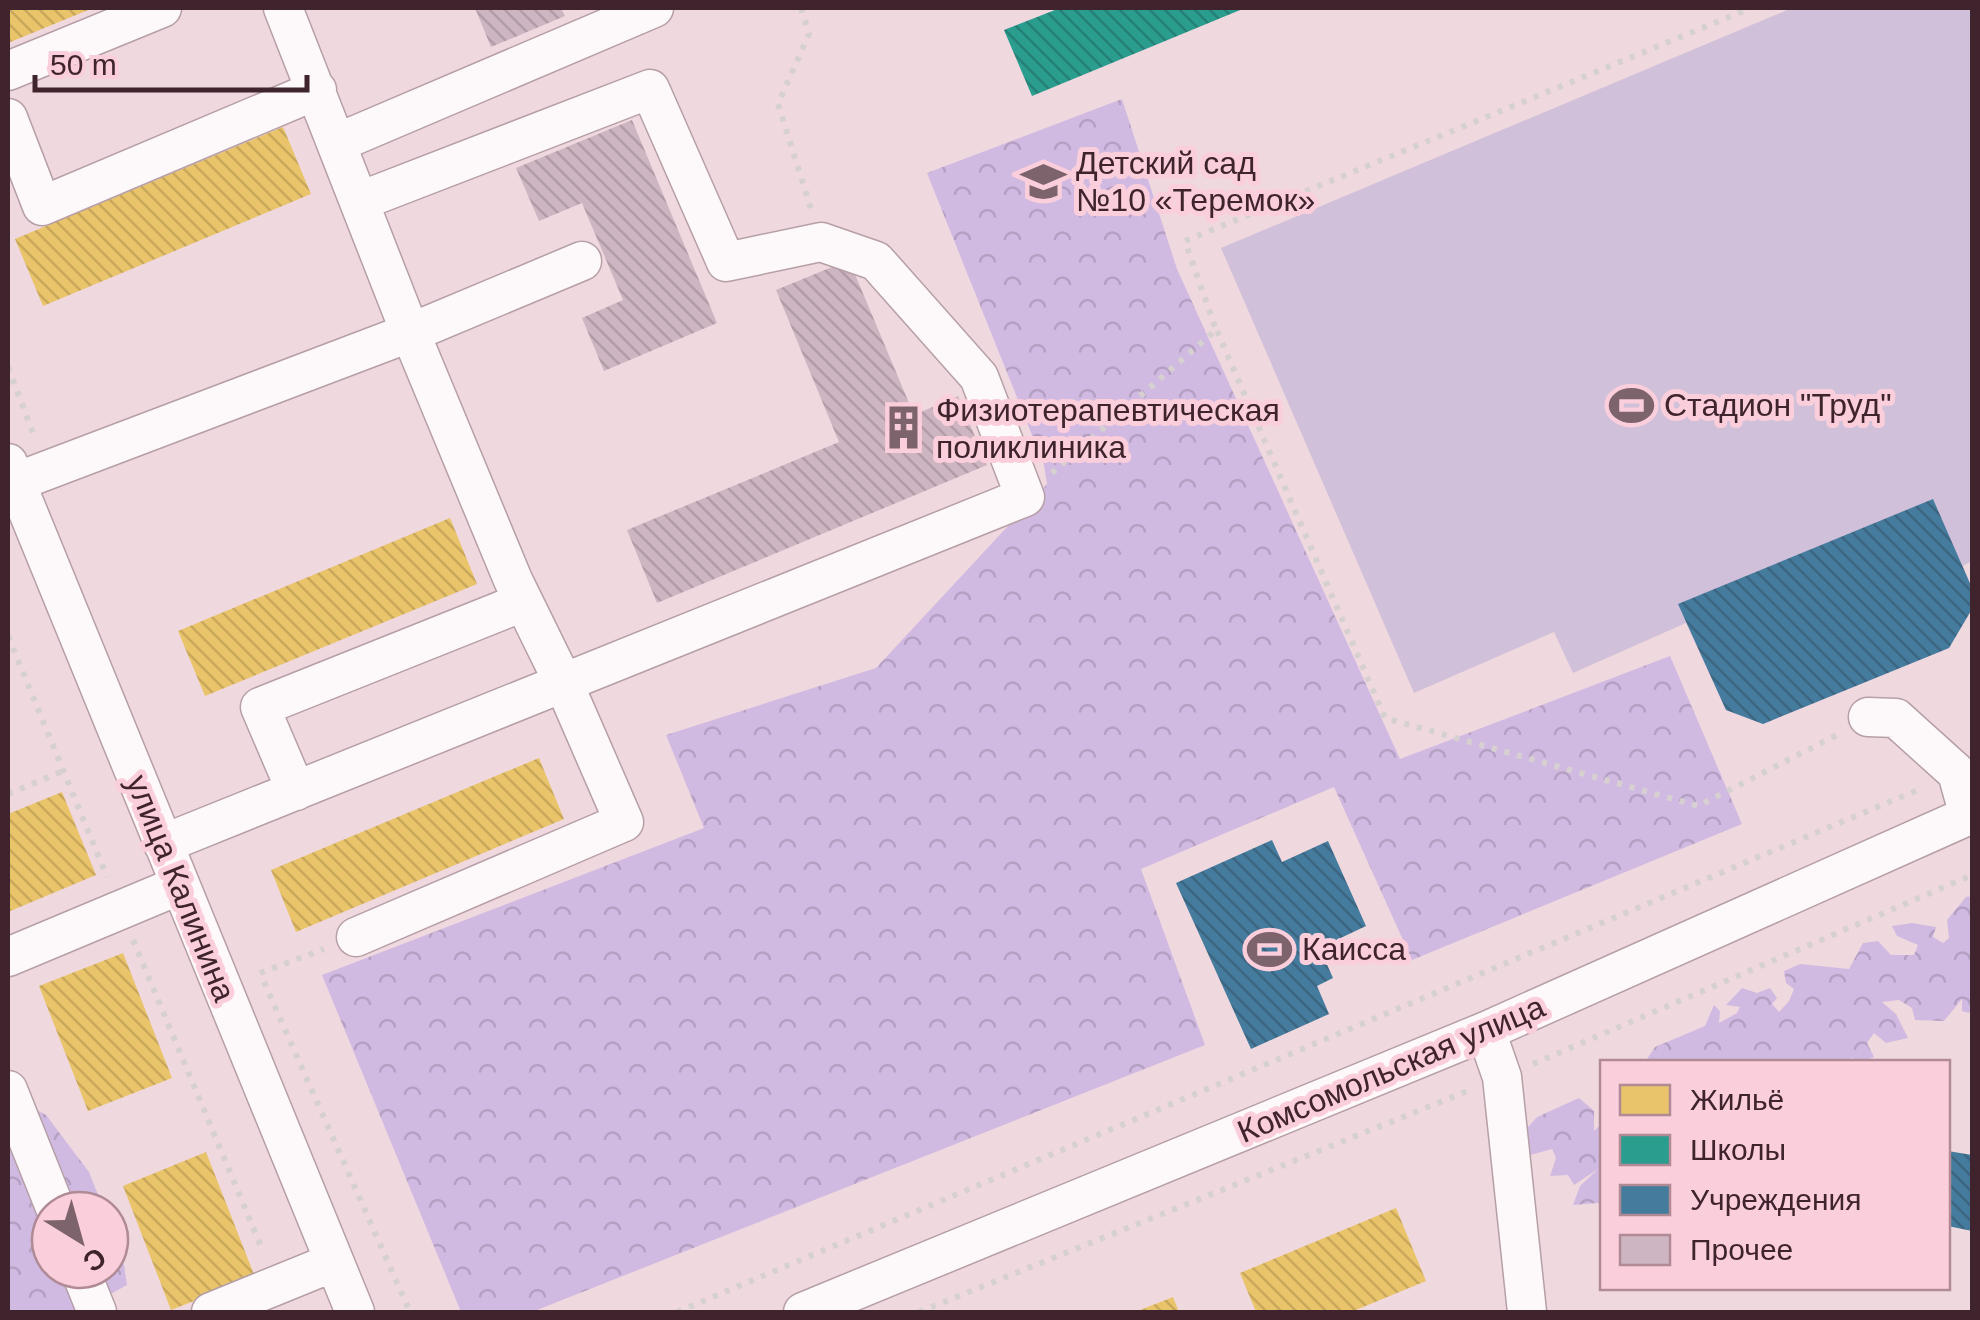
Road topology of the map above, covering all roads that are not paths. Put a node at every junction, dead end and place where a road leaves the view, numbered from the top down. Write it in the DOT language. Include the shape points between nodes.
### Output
graph roads {
  1 [pos="162,8"];
  2 [pos="283,8"];
  3 [pos="654,8"];
  4 [pos="599,18"];
  5 [pos="8,70"];
  6 [pos="316,90"];
  7 [pos="8,118"];
  8 [pos="337,142"];
  9 [pos="360,201"];
  10 [pos="582,261"];
  11 [pos="410,332"];
  12 [pos="13,487"];
  13 [pos="523,602"];
  14 [pos="564,684"];
  15 [pos="1868,717"];
  16 [pos="296,791"];
  17 [pos="1971,815"];
  18 [pos="164,844"];
  19 [pos="180,885"];
  20 [pos="356,937"];
  21 [pos="8,957"];
  22 [pos="1486,1031"];
  23 [pos="8,1090"];
  24 [pos="48,1190"];
  25 [pos="334,1262"];
  26 [pos="1517,1309"];
  27 [pos="211,1312"];
  28 [pos="355,1312"];
  29 [pos="804,1312"];
  1 -- 5 [label="street"];
  2 -- 6 [label="street"];
  3 -- 4 [label="street"];
  4 -- 8 [label="street"];
  6 -- 7 [label="street" via="42,206"];
  6 -- 8 [label="street"];
  8 -- 9 [label="street"];
  9 -- 11 [label="street"];
  9 -- 14 [label="street" via="650,90 726,262 821,242 876,261 979,377 1025,497"];
  10 -- 11 [label="street"];
  11 -- 12 [label="street"];
  11 -- 13 [label="street"];
  12 -- 18 [label="street, улица Калинина"];
  13 -- 14 [label="street"];
  13 -- 16 [label="street" via="260,707"];
  14 -- 16 [label="street"];
  14 -- 20 [label="street" via="624,822"];
  15 -- 17 [label="street" via="1896,718 1957,773"];
  16 -- 18 [label="street"];
  17 -- 22 [label="street, Комсомольская улица"];
  18 -- 19 [label="street, улица Калинина"];
  19 -- 21 [label="street"];
  19 -- 25 [label="street, улица Калинина"];
  22 -- 26 [label="street" via="1502,1078"];
  22 -- 29 [label="street, Комсомольская улица"];
  23 -- 24 [label="street"];
  25 -- 27 [label="street"];
  25 -- 28 [label="street, улица Калинина"];
}
